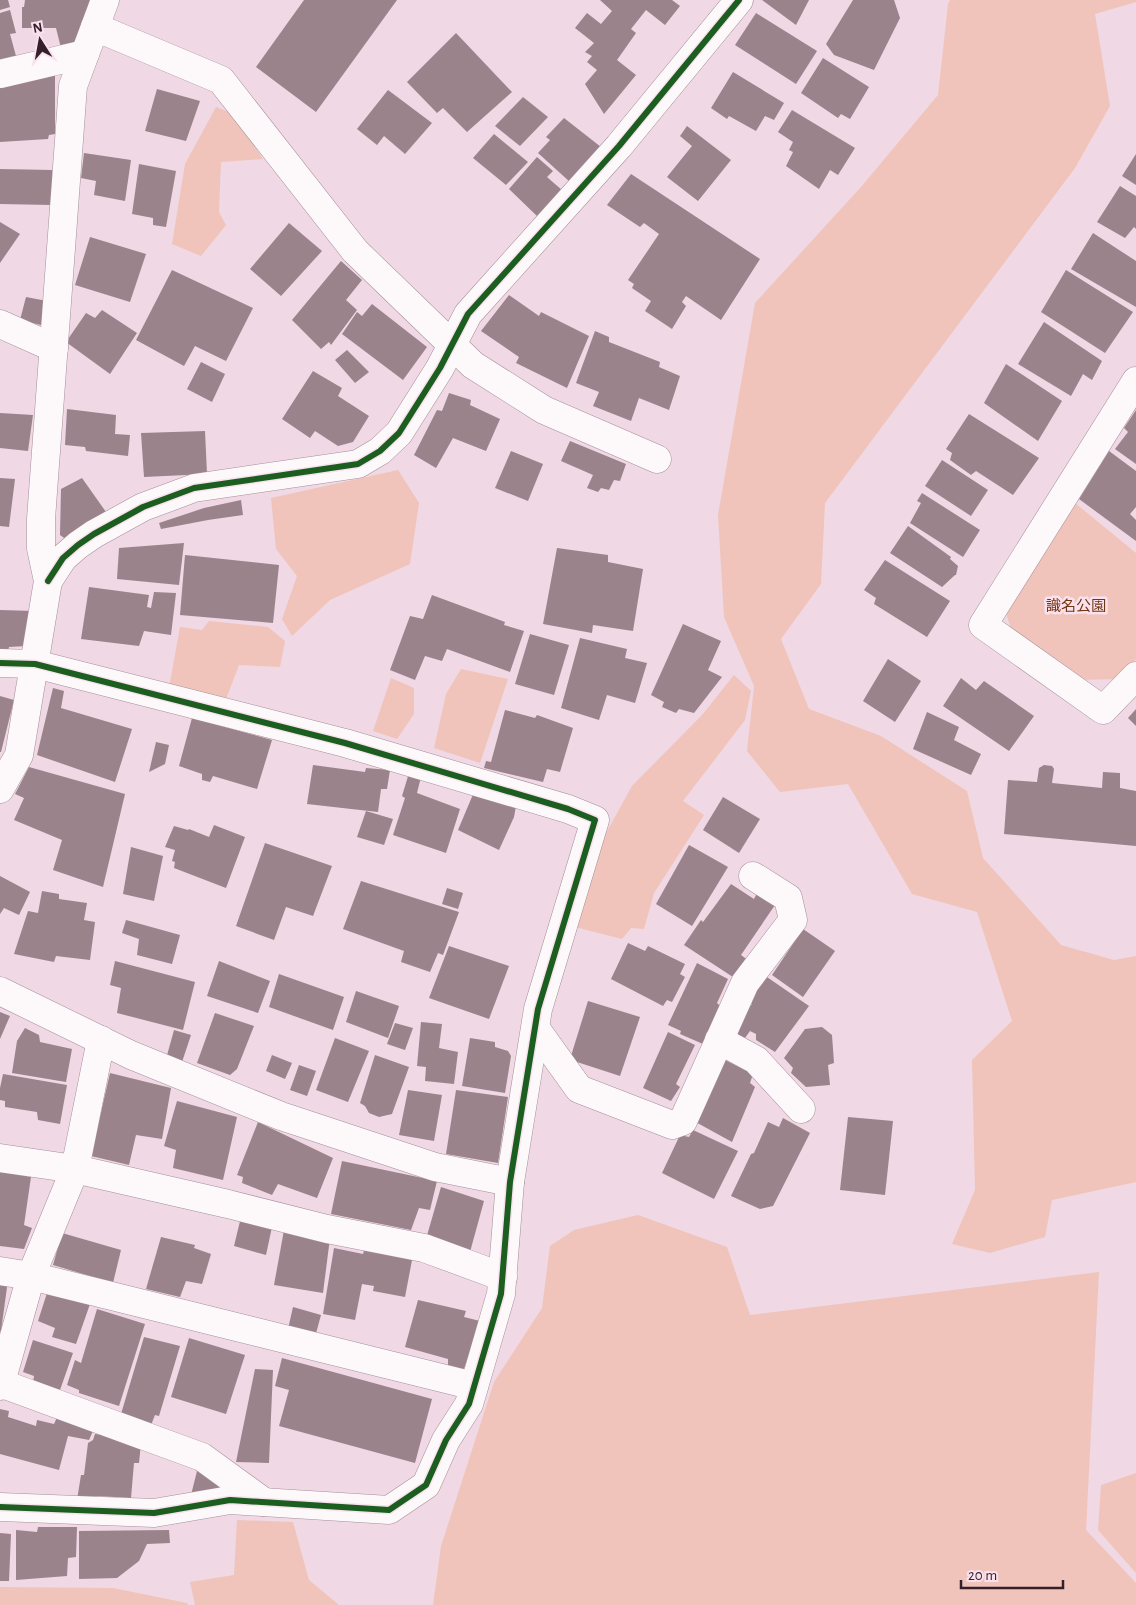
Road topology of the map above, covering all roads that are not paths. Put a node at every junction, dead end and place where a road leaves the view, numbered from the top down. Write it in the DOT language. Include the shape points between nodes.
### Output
graph roads {
  1 [pos="105,0"];
  2 [pos="739,0"];
  3 [pos="95,26"];
  4 [pos="85,54"];
  5 [pos="0,74"];
  6 [pos="0,324"];
  7 [pos="451,346"];
  8 [pos="54,348"];
  9 [pos="1136,381"];
  10 [pos="657,459"];
  11 [pos="48,581"];
  12 [pos="0,663"];
  13 [pos="35,664"];
  14 [pos="1136,676"];
  15 [pos="0,788"];
  16 [pos="753,876"];
  17 [pos="0,992"];
  18 [pos="536,1029"];
  19 [pos="101,1040"];
  20 [pos="719,1040"];
  21 [pos="801,1109"];
  22 [pos="0,1158"];
  23 [pos="75,1169"];
  24 [pos="510,1182"];
  25 [pos="0,1271"];
  26 [pos="31,1276"];
  27 [pos="502,1277"];
  28 [pos="0,1384"];
  29 [pos="474,1386"];
  30 [pos="264,1502"];
  31 [pos="0,1507"];
  1 -- 3 [label="street"];
  2 -- 7 [label="street" via="619,146 468,314"];
  3 -- 4 [label="street"];
  3 -- 7 [label="street" via="220,80 355,251"];
  4 -- 5 [label="street"];
  4 -- 8 [label="street" via="73,86"];
  6 -- 8 [label="street"];
  7 -- 10 [label="street" via="473,365 544,410"];
  7 -- 11 [label="street" via="399,433 380,451 358,464 194,488 143,507 78,545 63,558"];
  8 -- 11 [label="street" via="41,527"];
  9 -- 14 [label="street" via="983,625 1103,710"];
  11 -- 13 [label="street"];
  12 -- 13 [label="street"];
  13 -- 15 [label="street" via="19,755"];
  13 -- 18 [label="street" via="345,743 568,809 595,820 538,1009"];
  16 -- 20 [label="street" via="788,898 793,920 745,983"];
  17 -- 19 [label="street"];
  18 -- 20 [label="street" via="579,1089 672,1125 683,1120"];
  18 -- 24 [label="street"];
  19 -- 23 [label="street"];
  19 -- 24 [label="street" via="281,1116 435,1167"];
  20 -- 21 [label="street" via="756,1060"];
  22 -- 23 [label="street"];
  23 -- 26 [label="street"];
  23 -- 27 [label="street" via="327,1230 424,1248"];
  24 -- 27 [label="street"];
  25 -- 26 [label="street"];
  26 -- 28 [label="street"];
  26 -- 29 [label="street"];
  27 -- 29 [label="street" via="501,1294"];
  28 -- 30 [label="street" via="202,1458"];
  29 -- 30 [label="street" via="469,1404 446,1440 426,1486 389,1510"];
  30 -- 31 [label="street" via="230,1500 154,1513"];
}
